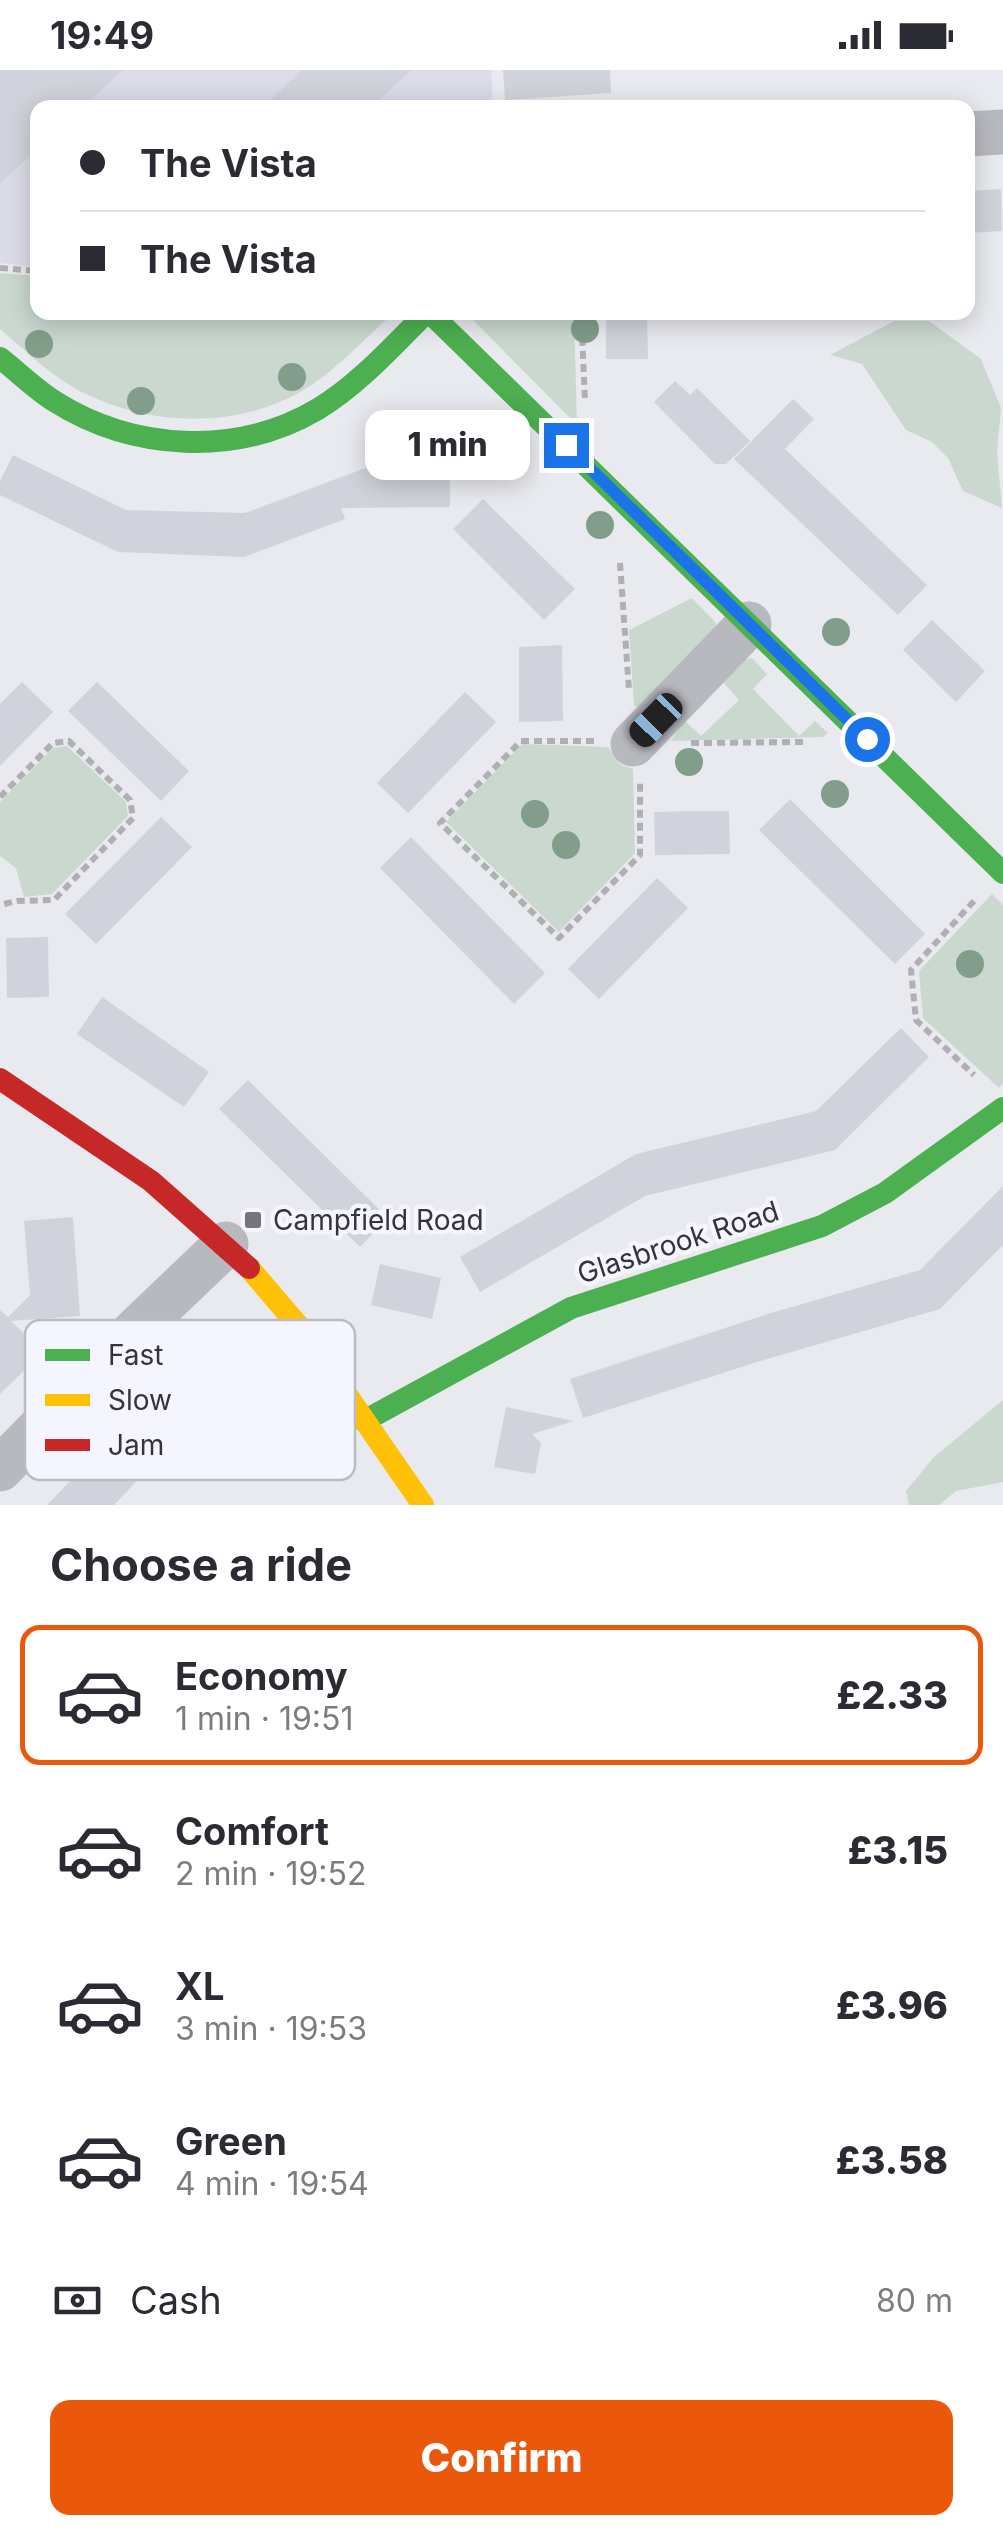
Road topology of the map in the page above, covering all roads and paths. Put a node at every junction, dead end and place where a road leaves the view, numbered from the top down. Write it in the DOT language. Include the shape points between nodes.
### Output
graph roads {
  1 [pos="1003,132"];
  2 [pos="975,134"];
  3 [pos="0,268"];
  4 [pos="30,271"];
  5 [pos="420,320"];
  6 [pos="436,320"];
  7 [pos="580,320"];
  8 [pos="0,358"];
  9 [pos="588,466"];
  10 [pos="749,624"];
  11 [pos="632,744"];
  12 [pos="0,797"];
  13 [pos="1002,872"];
  14 [pos="0,906"];
  15 [pos="0,1080"];
  16 [pos="981,1082"];
  17 [pos="1003,1108"];
  18 [pos="226,1244"];
  19 [pos="146,1320"];
  20 [pos="294,1320"];
  21 [pos="355,1406"];
  22 [pos="364,1420"];
  23 [pos="25,1443"];
  24 [pos="0,1469"];
  25 [pos="423,1505"];
  1 -- 2 [label="street"];
  3 -- 4 [label="path"];
  5 -- 8 [label="street" via="356,382 314,411 264,432 211,442 157,441 108,427 56,402"];
  6 -- 9 [label="street"];
  7 -- 9 [label="path"];
  9 -- 10 [label="street"];
  10 -- 11 [label="street"];
  10 -- 13 [label="street"];
  12 -- 14 [label="path" via="53,743 69,741 130,800 134,818 54,900"];
  13 -- 16 [label="path" via="912,970 916,1020"];
  15 -- 18 [label="street" via="121,1156"];
  17 -- 22 [label="street, Glasbrook Road" via="885,1193 822,1226 570,1308"];
  18 -- 19 [label="street"];
  18 -- 20 [label="street"];
  21 -- 22 [label="street"];
  22 -- 25 [label="street"];
  23 -- 24 [label="street"];
}
